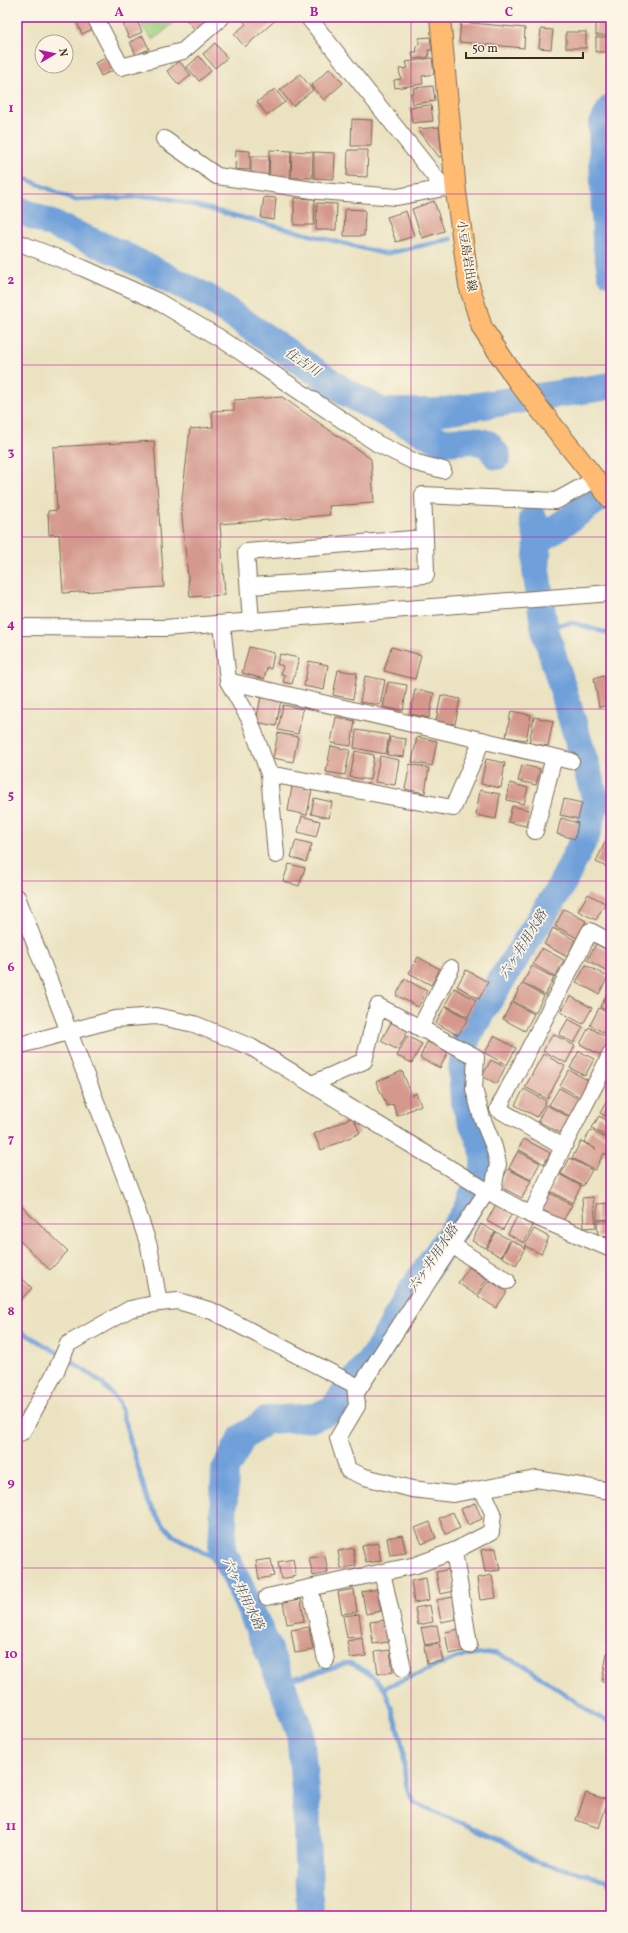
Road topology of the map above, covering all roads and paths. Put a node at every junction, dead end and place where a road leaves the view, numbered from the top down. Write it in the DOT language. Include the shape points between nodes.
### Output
graph roads {
  1 [pos="95,17"];
  2 [pos="222,17"];
  3 [pos="308,17"];
  4 [pos="440,17"];
  5 [pos="164,139"];
  6 [pos="450,190"];
  7 [pos="17,242"];
  8 [pos="443,470"];
  9 [pos="596,479"];
  10 [pos="611,499"];
  11 [pos="426,538"];
  12 [pos="249,586"];
  13 [pos="611,594"];
  14 [pos="251,622"];
  15 [pos="222,624"];
  16 [pos="17,628"];
  17 [pos="228,681"];
  18 [pos="482,740"];
  19 [pos="554,757"];
  20 [pos="571,761"];
  21 [pos="269,774"];
  22 [pos="535,831"];
  23 [pos="276,855"];
  24 [pos="17,897"];
  25 [pos="611,942"];
  26 [pos="451,968"];
  27 [pos="420,1028"];
  28 [pos="70,1031"];
  29 [pos="17,1046"];
  30 [pos="611,1054"];
  31 [pos="312,1084"];
  32 [pos="563,1147"];
  33 [pos="484,1189"];
  34 [pos="531,1215"];
  35 [pos="452,1245"];
  36 [pos="611,1249"];
  37 [pos="508,1280"];
  38 [pos="159,1303"];
  39 [pos="356,1393"];
  40 [pos="17,1434"];
  41 [pos="482,1489"];
  42 [pos="611,1491"];
  43 [pos="454,1551"];
  44 [pos="382,1572"];
  45 [pos="310,1588"];
  46 [pos="267,1598"];
  47 [pos="469,1645"];
  48 [pos="326,1660"];
  49 [pos="402,1668"];
  1 -- 2 [label="street" via="121,67 183,51"];
  3 -- 6 [label="street"];
  4 -- 6 [label="main road, 小豆島岩出線"];
  5 -- 6 [label="street" via="217,176 319,191 397,197"];
  6 -- 9 [label="main road, 小豆島岩出線" via="469,285 482,328 519,384"];
  7 -- 8 [label="street" via="157,301 220,338 378,444 417,463"];
  9 -- 10 [label="main road, 小豆島岩出線"];
  9 -- 11 [label="street" via="556,501 423,495"];
  11 -- 12 [label="street" via="426,575"];
  11 -- 12 [label="street" via="246,552"];
  12 -- 14 [label="street"];
  13 -- 14 [label="street"];
  14 -- 15 [label="street"];
  15 -- 16 [label="street" via="164,628"];
  15 -- 17 [label="street"];
  17 -- 18 [label="street"];
  17 -- 21 [label="street" via="249,718"];
  18 -- 19 [label="street"];
  18 -- 21 [label="street" via="453,808"];
  19 -- 20 [label="street"];
  19 -- 22 [label="street"];
  21 -- 23 [label="street"];
  24 -- 28 [label="street"];
  25 -- 32 [label="street" via="590,931 498,1108"];
  26 -- 27 [label="street"];
  27 -- 31 [label="street" via="378,1006 364,1061"];
  27 -- 33 [label="street" via="476,1057 474,1089 498,1164"];
  28 -- 29 [label="street"];
  28 -- 31 [label="street" via="115,1019 156,1016 194,1024 251,1047"];
  28 -- 38 [label="street" via="149,1246"];
  30 -- 32 [label="street"];
  31 -- 33 [label="street"];
  32 -- 34 [label="street"];
  33 -- 34 [label="street"];
  33 -- 35 [label="street"];
  34 -- 36 [label="street"];
  35 -- 37 [label="street"];
  35 -- 39 [label="street"];
  38 -- 39 [label="street" via="178,1301 212,1311 349,1381 356,1385"];
  38 -- 40 [label="street" via="130,1309 68,1344 22,1432"];
  39 -- 41 [label="street" via="357,1406 338,1438 348,1470 412,1489 453,1494"];
  41 -- 42 [label="street" via="536,1479"];
  41 -- 43 [label="street" via="493,1513 491,1532"];
  43 -- 44 [label="street" via="416,1565"];
  43 -- 47 [label="street"];
  44 -- 45 [label="street"];
  44 -- 49 [label="street"];
  45 -- 46 [label="street"];
  45 -- 48 [label="street"];
}
